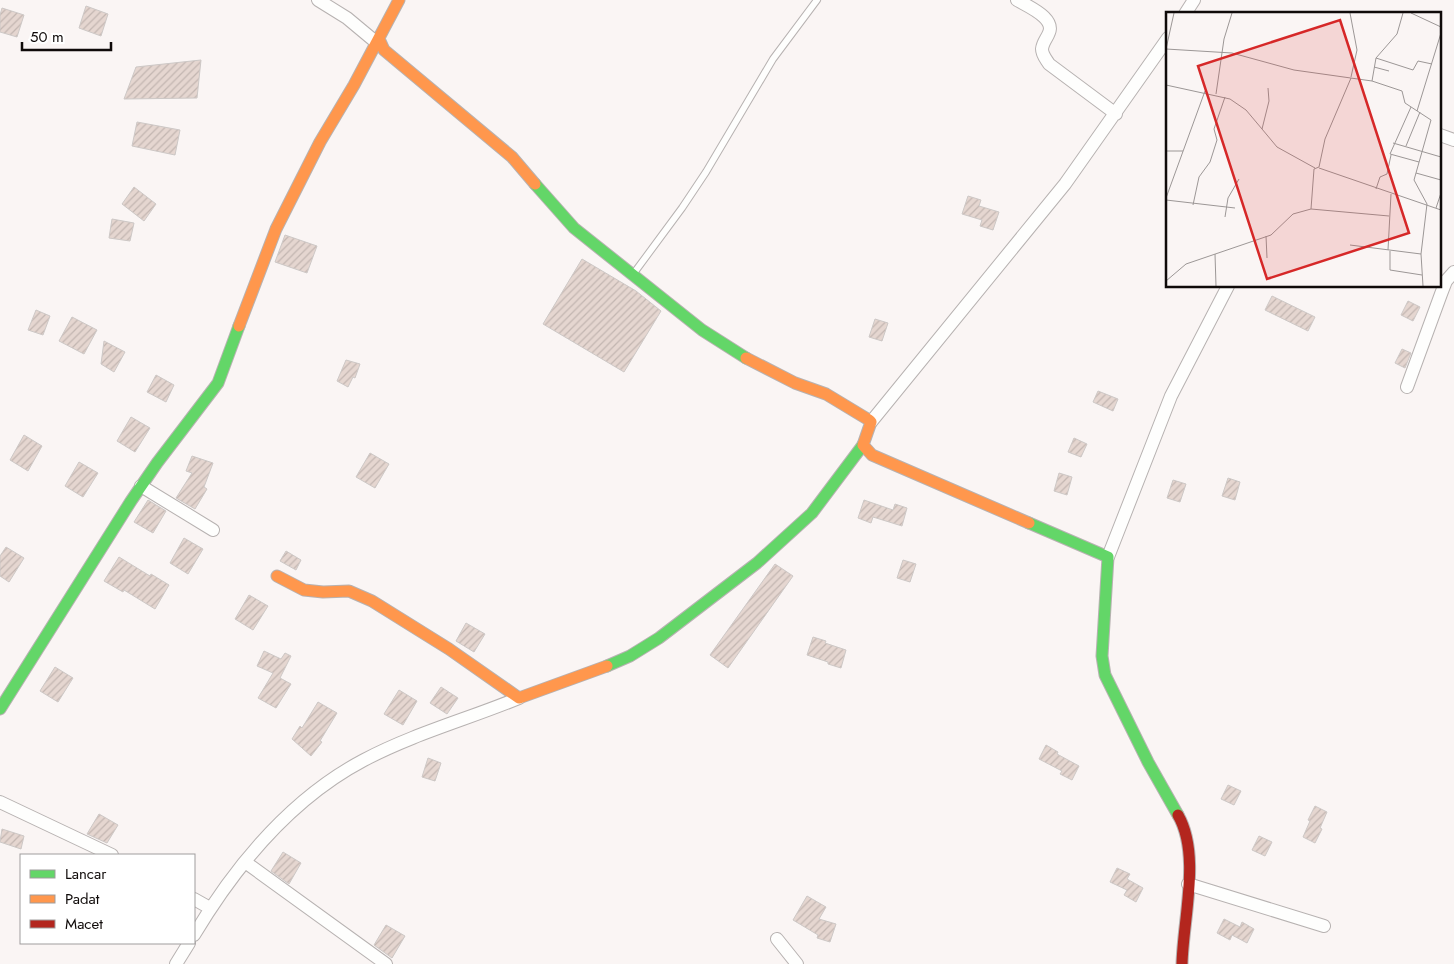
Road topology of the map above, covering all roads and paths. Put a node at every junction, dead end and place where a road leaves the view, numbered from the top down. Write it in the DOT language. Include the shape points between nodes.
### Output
graph roads {
  1 [pos="318,0"];
  2 [pos="399,0"];
  3 [pos="817,0"];
  4 [pos="1017,0"];
  5 [pos="1194,0"];
  6 [pos="1186,12"];
  7 [pos="378,41"];
  8 [pos="1166,41"];
  9 [pos="1116,114"];
  10 [pos="1442,136"];
  11 [pos="1454,140"];
  12 [pos="1454,272"];
  13 [pos="633,275"];
  14 [pos="1227,288"];
  15 [pos="1407,387"];
  16 [pos="871,422"];
  17 [pos="863,446"];
  18 [pos="141,486"];
  19 [pos="213,530"];
  20 [pos="1108,557"];
  21 [pos="277,576"];
  22 [pos="519,698"];
  23 [pos="0,709"];
  24 [pos="0,802"];
  25 [pos="110,854"];
  26 [pos="245,862"];
  27 [pos="1188,884"];
  28 [pos="195,900"];
  29 [pos="210,908"];
  30 [pos="1324,926"];
  31 [pos="195,933"];
  32 [pos="777,939"];
  33 [pos="188,944"];
  34 [pos="176,964"];
  35 [pos="386,964"];
  36 [pos="797,964"];
  37 [pos="1182,964"];
  1 -- 7 [label="street"];
  2 -- 7 [label="street"];
  3 -- 13 [label="lane" via="773,59 706,172"];
  4 -- 9 [label="street" via="1049,23 1048,36 1042,47 1049,64"];
  5 -- 6 [label="street"];
  7 -- 13 [label="street" via="396,61 512,157 574,228"];
  7 -- 18 [label="street" via="320,142 276,229 218,383"];
  8 -- 9 [label="street"];
  9 -- 16 [label="street" via="1065,184"];
  10 -- 11 [label="street"];
  12 -- 15 [label="street" via="1446,281"];
  13 -- 16 [label="street" via="702,330 746,358 795,383 826,394"];
  14 -- 20 [label="street" via="1171,396"];
  16 -- 17 [label="street"];
  17 -- 20 [label="street" via="872,455"];
  17 -- 22 [label="street" via="812,513 757,563 658,638 613,664"];
  18 -- 19 [label="street"];
  18 -- 23 [label="street"];
  20 -- 27 [label="street" via="1102,656 1105,675 1114,698 1185,828 1190,851"];
  21 -- 22 [label="street" via="297,589 350,590 393,613 482,670"];
  22 -- 26 [label="street" via="365,759 340,774 270,830"];
  24 -- 25 [label="street"];
  26 -- 29 [label="street"];
  26 -- 35 [label="street"];
  27 -- 30 [label="street"];
  27 -- 37 [label="street"];
  28 -- 29 [label="street"];
  29 -- 31 [label="street"];
  32 -- 36 [label="street"];
  33 -- 34 [label="street"];
}
